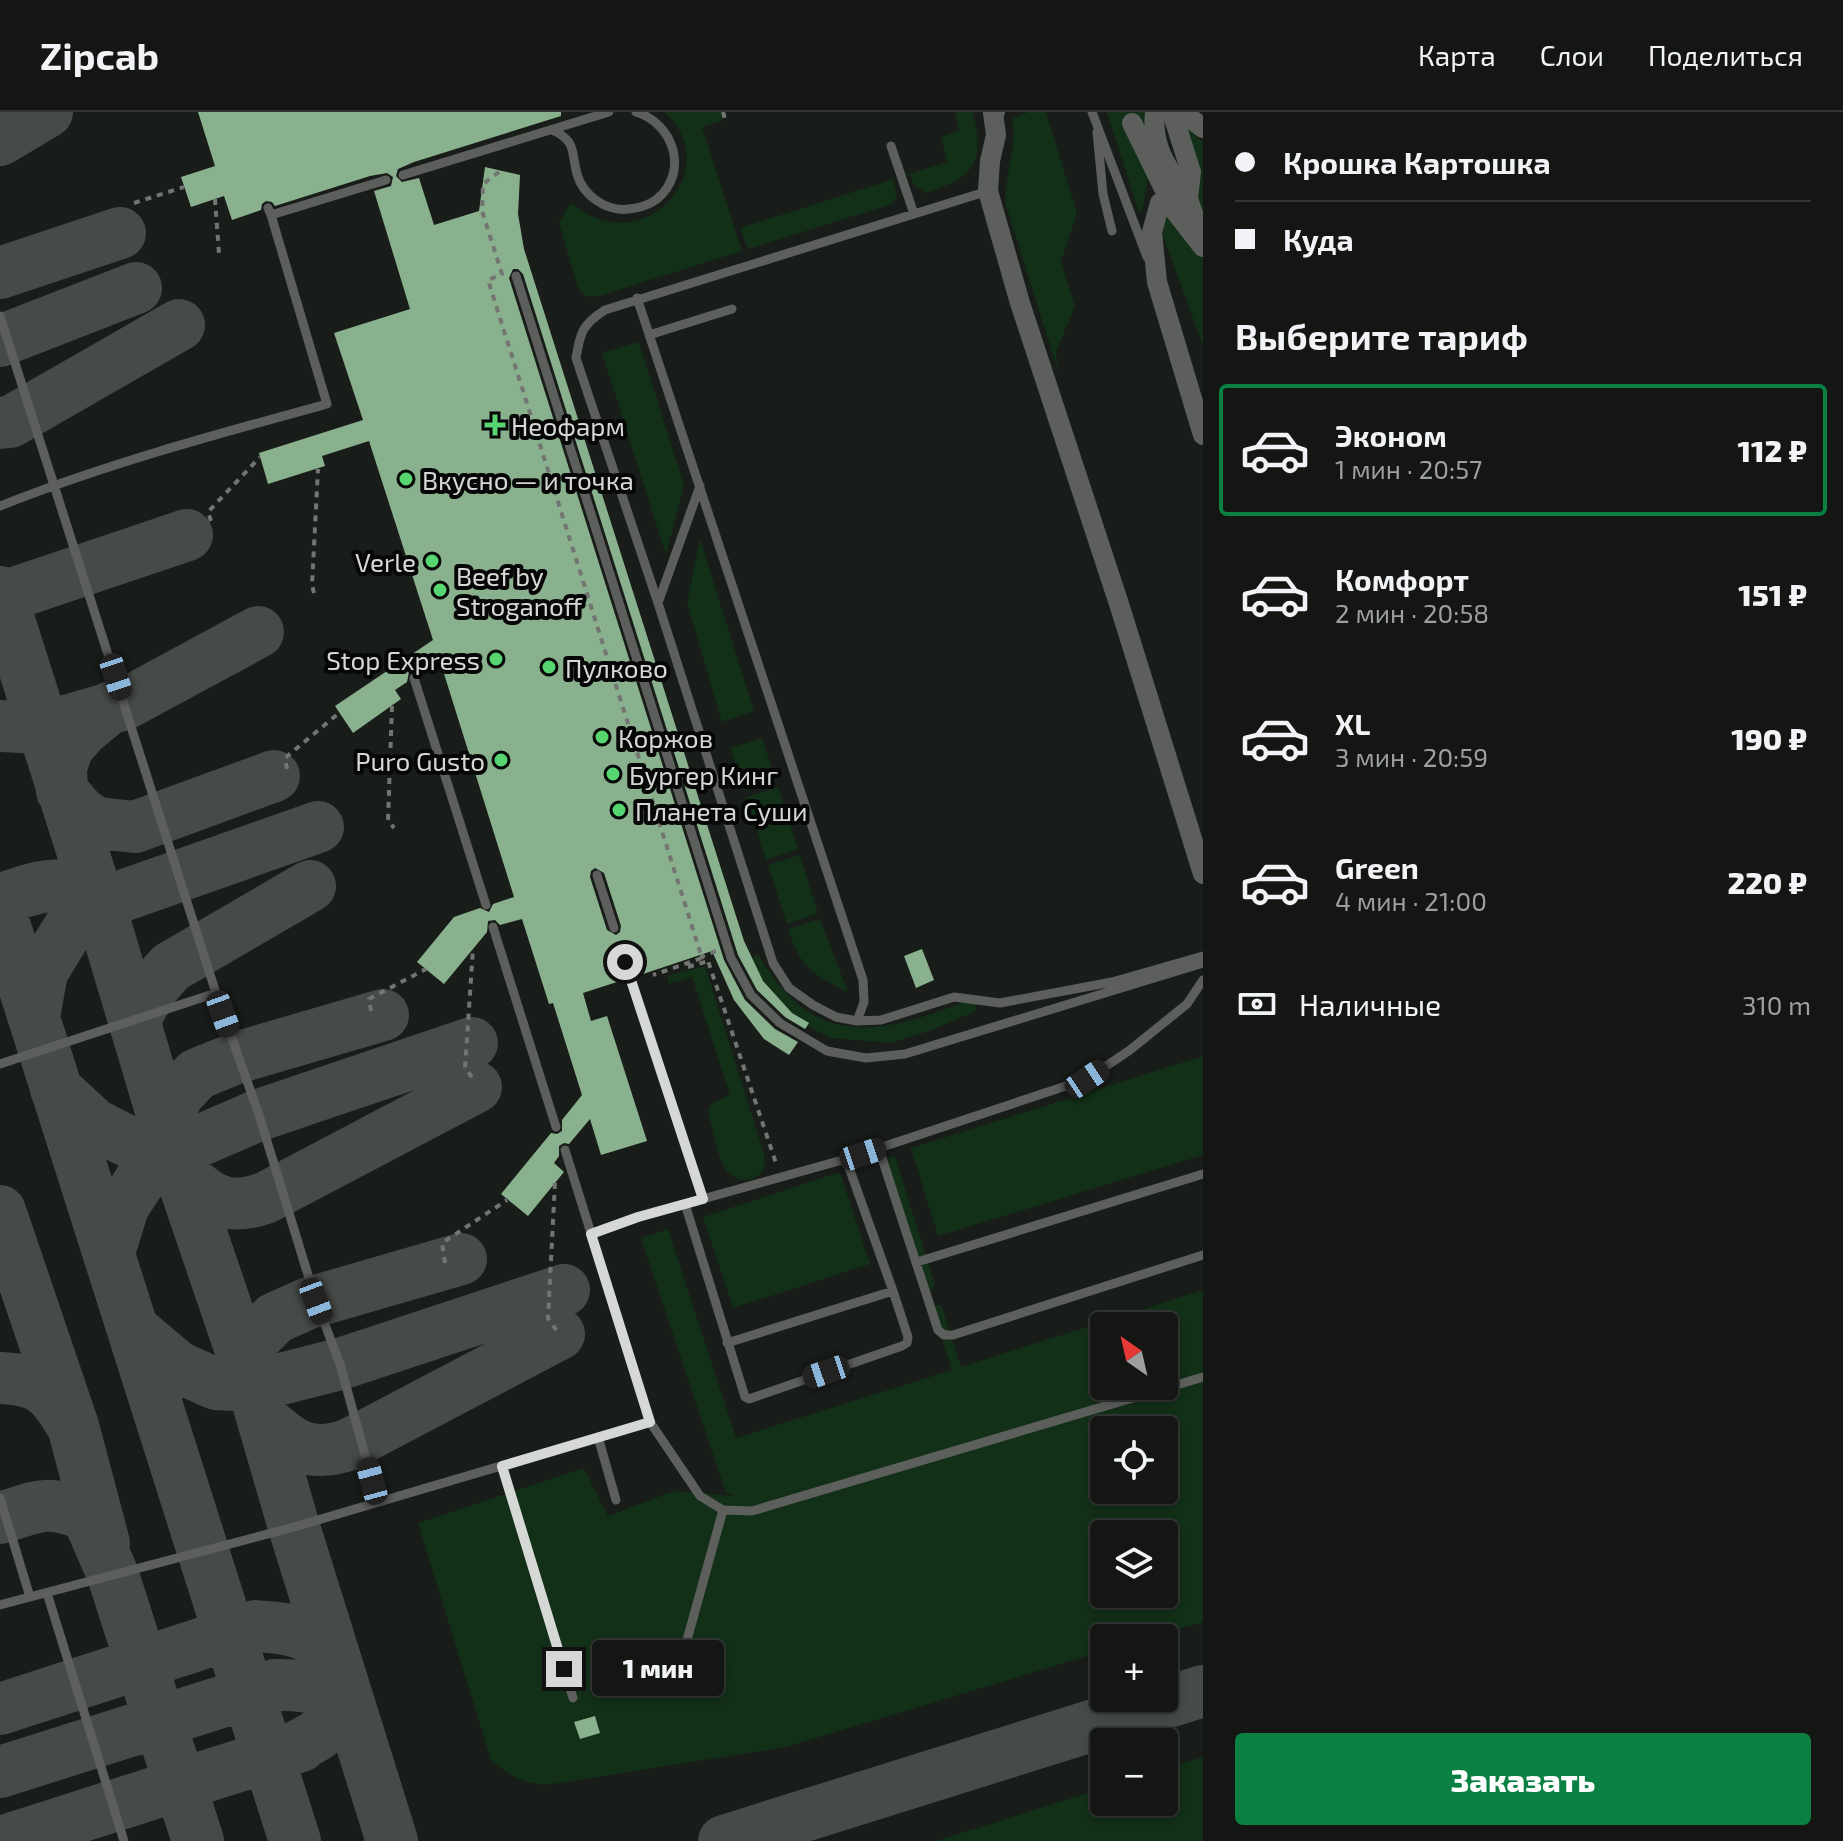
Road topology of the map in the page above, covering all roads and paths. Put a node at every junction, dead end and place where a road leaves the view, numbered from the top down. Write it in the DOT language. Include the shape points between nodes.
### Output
graph roads {
  1 [pos="609,112"];
  2 [pos="636,112"];
  3 [pos="723,112"];
  4 [pos="994,112"];
  5 [pos="1123,112"];
  6 [pos="1157,112"];
  7 [pos="1172,112"];
  8 [pos="1182,112"];
  9 [pos="1094,116"];
  10 [pos="726,123"];
  11 [pos="1203,128"];
  12 [pos="552,130"];
  13 [pos="891,146"];
  14 [pos="499,172"];
  15 [pos="403,175"];
  16 [pos="386,180"];
  17 [pos="184,187"];
  18 [pos="988,191"];
  19 [pos="215,199"];
  20 [pos="1188,199"];
  21 [pos="134,203"];
  22 [pos="1160,203"];
  23 [pos="914,214"];
  24 [pos="1112,231"];
  25 [pos="1203,244"];
  26 [pos="219,254"];
  27 [pos="516,276"];
  28 [pos="1157,282"];
  29 [pos="637,298"];
  30 [pos="732,309"];
  31 [pos="0,316"];
  32 [pos="649,335"];
  33 [pos="1203,435"];
  34 [pos="260,457"];
  35 [pos="318,469"];
  36 [pos="54,485"];
  37 [pos="700,486"];
  38 [pos="0,506"];
  39 [pos="211,521"];
  40 [pos="314,593"];
  41 [pos="658,603"];
  42 [pos="414,678"];
  43 [pos="392,706"];
  44 [pos="339,713"];
  45 [pos="287,769"];
  46 [pos="394,828"];
  47 [pos="1203,874"];
  48 [pos="597,875"];
  49 [pos="486,905"];
  50 [pos="493,927"];
  51 [pos="614,928"];
  52 [pos="473,949"];
  53 [pos="720,950"];
  54 [pos="1203,956"];
  55 [pos="708,961"];
  56 [pos="625,962"];
  57 [pos="1203,963"];
  58 [pos="688,967"];
  59 [pos="426,969"];
  60 [pos="653,975"];
  61 [pos="1203,980"];
  62 [pos="216,993"];
  63 [pos="371,1011"];
  64 [pos="857,1021"];
  65 [pos="0,1064"];
  66 [pos="472,1077"];
  67 [pos="556,1127"];
  68 [pos="879,1149"];
  69 [pos="565,1150"];
  70 [pos="846,1159"];
  71 [pos="1203,1174"];
  72 [pos="781,1177"];
  73 [pos="555,1183"];
  74 [pos="703,1199"];
  75 [pos="507,1200"];
  76 [pos="685,1204"];
  77 [pos="591,1234"];
  78 [pos="1203,1255"];
  79 [pos="917,1262"];
  80 [pos="445,1263"];
  81 [pos="893,1291"];
  82 [pos="559,1334"];
  83 [pos="727,1343"];
  84 [pos="1203,1377"];
  85 [pos="650,1422"];
  86 [pos="598,1437"];
  87 [pos="502,1466"];
  88 [pos="0,1498"];
  89 [pos="616,1500"];
  90 [pos="378,1502"];
  91 [pos="723,1510"];
  92 [pos="47,1593"];
  93 [pos="30,1597"];
  94 [pos="0,1605"];
  95 [pos="682,1658"];
  96 [pos="573,1698"];
  97 [pos="124,1841"];
  1 -- 12 [label="lane"];
  2 -- 12 [label="lane" via="664,128 675,165 670,183 640,208 602,205 587,192 571,145"];
  3 -- 10 [label="path"];
  4 -- 18 [label="street"];
  5 -- 25 [label="street, bridge" via="1175,211"];
  6 -- 20 [label="street, bridge" via="1153,131 1162,158"];
  7 -- 20 [label="street" via="1191,172"];
  8 -- 11 [label="street"];
  9 -- 24 [label="lane"];
  9 -- 28 [label="lane"];
  12 -- 15 [label="lane"];
  13 -- 23 [label="lane"];
  14 -- 60 [label="path" via="483,184 482,211 502,274 488,280 702,958"];
  16 -- 36 [label="lane" via="270,211 327,404"];
  17 -- 21 [label="path"];
  18 -- 23 [label="lane"];
  18 -- 47 [label="street"];
  19 -- 26 [label="path"];
  20 -- 25 [label="street"];
  22 -- 28 [label="street" via="1152,232"];
  23 -- 29 [label="lane"];
  27 -- 57 [label="lane" via="731,958 751,995 780,1023 827,1051 866,1058 905,1054"];
  28 -- 33 [label="street"];
  29 -- 32 [label="lane"];
  29 -- 41 [label="lane" via="587,321 576,358"];
  30 -- 32 [label="lane"];
  31 -- 36 [label="lane"];
  32 -- 37 [label="lane"];
  34 -- 39 [label="path" via="208,512"];
  35 -- 40 [label="path"];
  36 -- 38 [label="lane"];
  36 -- 62 [label="lane"];
  37 -- 41 [label="lane"];
  37 -- 64 [label="lane" via="863,980 864,1002"];
  41 -- 64 [label="lane" via="773,963 789,988 813,1005"];
  42 -- 49 [label="lane"];
  43 -- 46 [label="path" via="388,820"];
  44 -- 45 [label="path" via="285,758"];
  48 -- 51 [label="lane"];
  50 -- 67 [label="lane"];
  52 -- 66 [label="path" via="465,1068"];
  53 -- 55 [label="path" via="702,956"];
  54 -- 64 [label="lane" via="1112,982 1000,1003 954,997 881,1020"];
  55 -- 58 [label="path"];
  55 -- 72 [label="path"];
  56 -- 74 [label="lane"];
  59 -- 63 [label="path" via="369,999"];
  61 -- 68 [label="lane" via="1187,1004 1087,1079"];
  62 -- 65 [label="lane"];
  62 -- 90 [label="lane" via="340,1364"];
  68 -- 70 [label="lane"];
  68 -- 79 [label="lane"];
  69 -- 77 [label="lane"];
  70 -- 72 [label="lane"];
  70 -- 81 [label="lane"];
  71 -- 79 [label="lane"];
  72 -- 74 [label="lane"];
  73 -- 82 [label="path" via="548,1318"];
  74 -- 76 [label="lane"];
  75 -- 80 [label="path" via="442,1243"];
  76 -- 77 [label="lane"];
  76 -- 83 [label="lane"];
  77 -- 85 [label="lane"];
  78 -- 79 [label="lane" via="953,1335 938,1330"];
  81 -- 83 [label="lane"];
  81 -- 83 [label="lane" via="907,1343 749,1399"];
  84 -- 91 [label="lane" via="752,1511"];
  85 -- 86 [label="lane"];
  85 -- 91 [label="lane" via="700,1496"];
  86 -- 87 [label="lane"];
  86 -- 89 [label="lane"];
  87 -- 90 [label="lane"];
  87 -- 96 [label="lane"];
  88 -- 93 [label="lane"];
  90 -- 92 [label="lane"];
  91 -- 95 [label="lane"];
  92 -- 93 [label="lane"];
  92 -- 97 [label="lane"];
  93 -- 94 [label="lane"];
}
